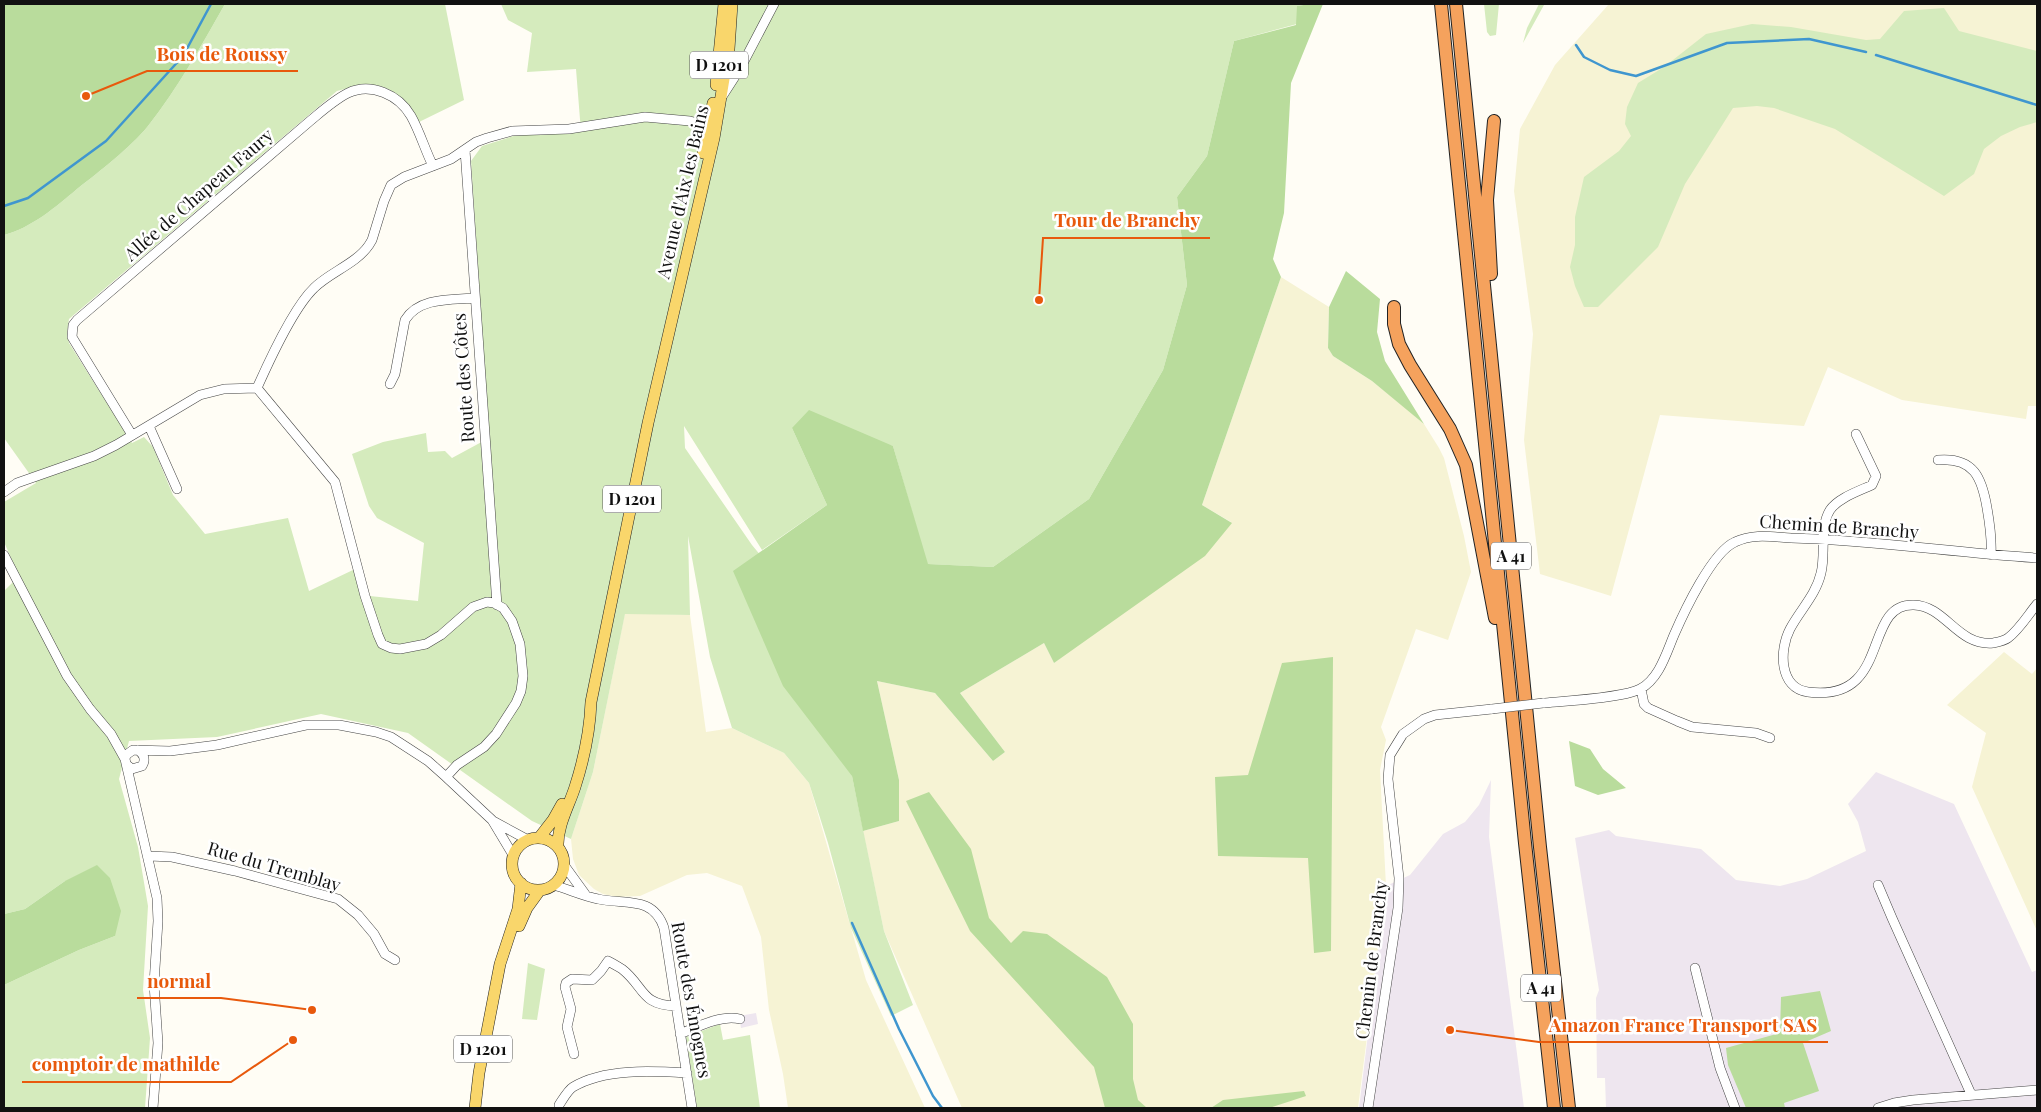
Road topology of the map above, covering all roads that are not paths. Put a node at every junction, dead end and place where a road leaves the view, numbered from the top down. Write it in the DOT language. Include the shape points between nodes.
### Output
graph roads {
  1 [pos="724,4"];
  2 [pos="732,4"];
  3 [pos="774,4"];
  4 [pos="1441,4"];
  5 [pos="1456,4"];
  6 [pos="722,96"];
  7 [pos="1494,121"];
  8 [pos="708,126"];
  9 [pos="465,150"];
  10 [pos="433,166"];
  11 [pos="475,298"];
  12 [pos="676,298"];
  13 [pos="1394,307"];
  14 [pos="390,384"];
  15 [pos="257,388"];
  16 [pos="149,426"];
  17 [pos="1856,434"];
  18 [pos="132,435"];
  19 [pos="1938,460"];
  20 [pos="1501,462"];
  21 [pos="177,489"];
  22 [pos="4,492"];
  23 [pos="1824,540"];
  24 [pos="4,555"];
  25 [pos="1991,556"];
  26 [pos="2037,558"];
  27 [pos="2037,604"];
  28 [pos="498,605"];
  29 [pos="1641,689"];
  30 [pos="592,702"];
  31 [pos="1512,720"];
  32 [pos="111,734"];
  33 [pos="1770,738"];
  34 [pos="136,750"];
  35 [pos="170,752"];
  36 [pos="126,762"];
  37 [pos="142,766"];
  38 [pos="446,777"];
  39 [pos="134,792"];
  40 [pos="492,820"];
  41 [pos="534,839"];
  42 [pos="558,847"];
  43 [pos="514,855"];
  44 [pos="149,856"];
  45 [pos="564,865"];
  46 [pos="521,883"];
  47 [pos="554,885"];
  48 [pos="1878,885"];
  49 [pos="540,890"];
  50 [pos="586,894"];
  51 [pos="395,960"];
  52 [pos="1695,968"];
  53 [pos="496,991"];
  54 [pos="676,1006"];
  55 [pos="740,1019"];
  56 [pos="680,1034"];
  57 [pos="574,1054"];
  58 [pos="687,1073"];
  59 [pos="2037,1090"];
  60 [pos="1971,1094"];
  61 [pos="153,1108"];
  62 [pos="475,1108"];
  63 [pos="559,1108"];
  64 [pos="692,1108"];
  65 [pos="1368,1108"];
  66 [pos="1554,1108"];
  67 [pos="1568,1108"];
  68 [pos="1736,1108"];
  69 [pos="1878,1108"];
  1 -- 8 [label="main road, Avenue d'Aix les Bains / D 1201" via="716,91"];
  2 -- 6 [label="main road, Avenue d'Aix les Bains / D 1201"];
  3 -- 6 [label="street"];
  4 -- 31 [label="highway, A 41"];
  5 -- 20 [label="highway, A 41"];
  6 -- 12 [label="main road, Avenue d'Aix les Bains / D 1201"];
  7 -- 20 [label="highway" via="1487,200"];
  8 -- 9 [label="street" via="658,118 634,118 569,128 512,131 487,138"];
  8 -- 12 [label="main road, Avenue d'Aix les Bains / D 1201"];
  9 -- 10 [label="street"];
  9 -- 11 [label="street, Route des Côtes"];
  10 -- 15 [label="street" via="391,185 369,245 309,293"];
  10 -- 18 [label="street, Allée de Chapeau Faury" via="410,116 400,103 374,89 349,92 310,121 77,320 72,337"];
  11 -- 14 [label="street" via="431,302 408,315"];
  11 -- 28 [label="street, Route des Côtes"];
  12 -- 30 [label="main road, Avenue d'Aix les Bains / D 1201"];
  13 -- 31 [label="highway" via="1399,344 1450,429 1466,465"];
  15 -- 16 [label="street" via="224,389 200,395"];
  15 -- 28 [label="street" via="335,482 365,596 382,644 400,649 426,644 478,604"];
  16 -- 18 [label="street"];
  16 -- 21 [label="street"];
  17 -- 23 [label="street" via="1876,476 1872,484 1836,503 1831,509"];
  18 -- 22 [label="street" via="94,456 16,483"];
  19 -- 25 [label="street" via="1964,464 1978,476 1983,486 1992,534"];
  20 -- 67 [label="highway, A 41"];
  23 -- 25 [label="street, Chemin de Branchy"];
  23 -- 27 [label="street" via="1822,572 1817,586 1790,630 1783,654 1788,680 1806,692 1843,689 1858,678 1871,660 1883,625 1895,611 1904,607 1913,605 1934,611 1968,639 1984,643 2007,639"];
  23 -- 29 [label="street, Chemin de Branchy" via="1760,536 1728,546 1716,558 1696,592 1658,670"];
  24 -- 32 [label="street" via="67,676"];
  25 -- 26 [label="street, Chemin de Branchy"];
  28 -- 38 [label="street" via="517,630 523,676 521,691 496,734"];
  29 -- 33 [label="street" via="1648,708 1692,727 1756,733"];
  29 -- 65 [label="street, Chemin de Branchy, bridge" via="1543,704 1436,715 1403,734 1390,755 1388,779 1399,878 1398,908"];
  30 -- 41 [label="main road, Avenue d'Aix les Bains" via="583,721 566,794 553,820"];
  30 -- 42 [label="main road, Avenue d'Aix les Bains" via="581,765 562,820"];
  31 -- 66 [label="highway, A 41"];
  32 -- 34 [label="street"];
  32 -- 36 [label="street"];
  34 -- 35 [label="street"];
  34 -- 36 [label="street" via="129,751"];
  34 -- 37 [label="street" via="144,756"];
  35 -- 37 [label="street"];
  35 -- 38 [label="street" via="241,741 306,725 339,725 391,737"];
  36 -- 37 [label="street" via="132,769"];
  36 -- 39 [label="street"];
  37 -- 39 [label="street"];
  38 -- 40 [label="street"];
  39 -- 44 [label="street"];
  40 -- 41 [label="street"];
  40 -- 43 [label="street"];
  41 -- 42 [label="main road" via="549,840"];
  41 -- 43 [label="main road" via="519,846"];
  42 -- 45 [label="main road"];
  43 -- 46 [label="main road" via="514,873"];
  44 -- 51 [label="street, Rue du Tremblay" via="172,857 330,895 358,915 385,954"];
  44 -- 61 [label="street" via="158,921 154,964 158,1043"];
  45 -- 47 [label="main road"];
  45 -- 50 [label="street"];
  46 -- 49 [label="main road"];
  46 -- 53 [label="main road" via="518,909 504,946"];
  47 -- 49 [label="main road"];
  47 -- 50 [label="street, Route des Émognes"];
  48 -- 60 [label="street"];
  49 -- 53 [label="main road" via="522,918"];
  50 -- 54 [label="street, Route des Émognes" via="599,900 632,902 658,914 664,928"];
  52 -- 68 [label="street" via="1720,1068"];
  53 -- 62 [label="main road, D 1201" via="478,1073"];
  54 -- 56 [label="street, Route des Émognes"];
  54 -- 57 [label="street" via="660,1005 650,1000 622,970 608,961 592,980 572,979 566,983 571,1009 567,1027"];
  55 -- 56 [label="street" via="718,1020"];
  56 -- 58 [label="street, Route des Émognes"];
  58 -- 63 [label="street" via="649,1071 597,1076 572,1087"];
  58 -- 64 [label="street, Route des Émognes"];
  59 -- 60 [label="street"];
  60 -- 69 [label="street" via="1903,1101"];
}
